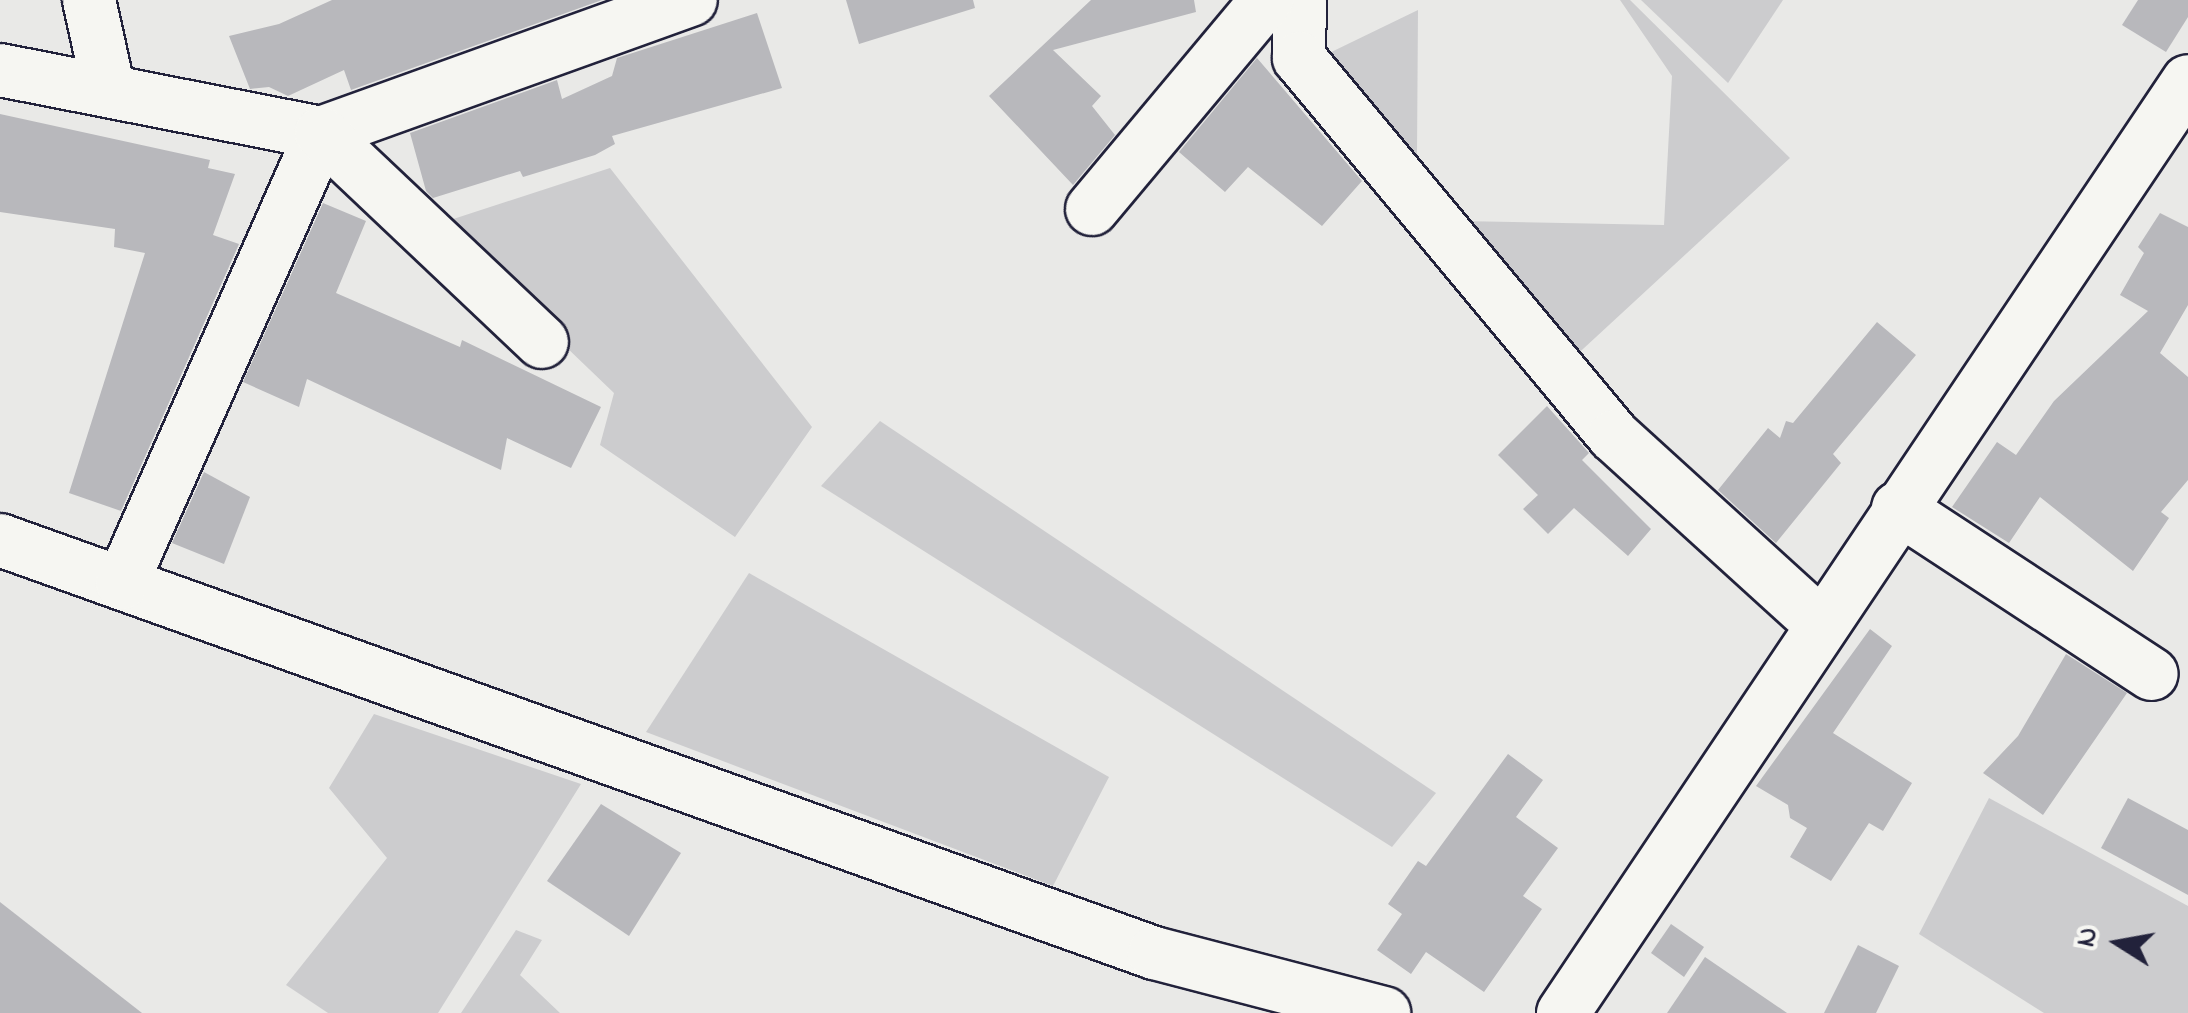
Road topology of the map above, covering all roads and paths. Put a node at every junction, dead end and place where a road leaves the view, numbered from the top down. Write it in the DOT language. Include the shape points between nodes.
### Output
graph roads {
  1 [pos="89,0"];
  2 [pos="691,0"];
  3 [pos="1266,0"];
  4 [pos="1300,0"];
  5 [pos="0,70"];
  6 [pos="2188,81"];
  7 [pos="108,91"];
  8 [pos="321,133"];
  9 [pos="1092,209"];
  10 [pos="542,342"];
  11 [pos="1898,508"];
  12 [pos="0,540"];
  13 [pos="122,583"];
  14 [pos="1805,610"];
  15 [pos="2152,674"];
  16 [pos="1384,1013"];
  17 [pos="1563,1013"];
  1 -- 7 [label="street"];
  2 -- 8 [label="street"];
  3 -- 9 [label="street"];
  4 -- 14 [label="street" via="1299,58 1311,73 1614,436"];
  5 -- 7 [label="street"];
  6 -- 11 [label="street"];
  7 -- 8 [label="street"];
  8 -- 10 [label="street"];
  8 -- 13 [label="street"];
  11 -- 15 [label="street"];
  11 -- 17 [label="street"];
  12 -- 13 [label="street"];
  13 -- 16 [label="street" via="1154,953"];
}
